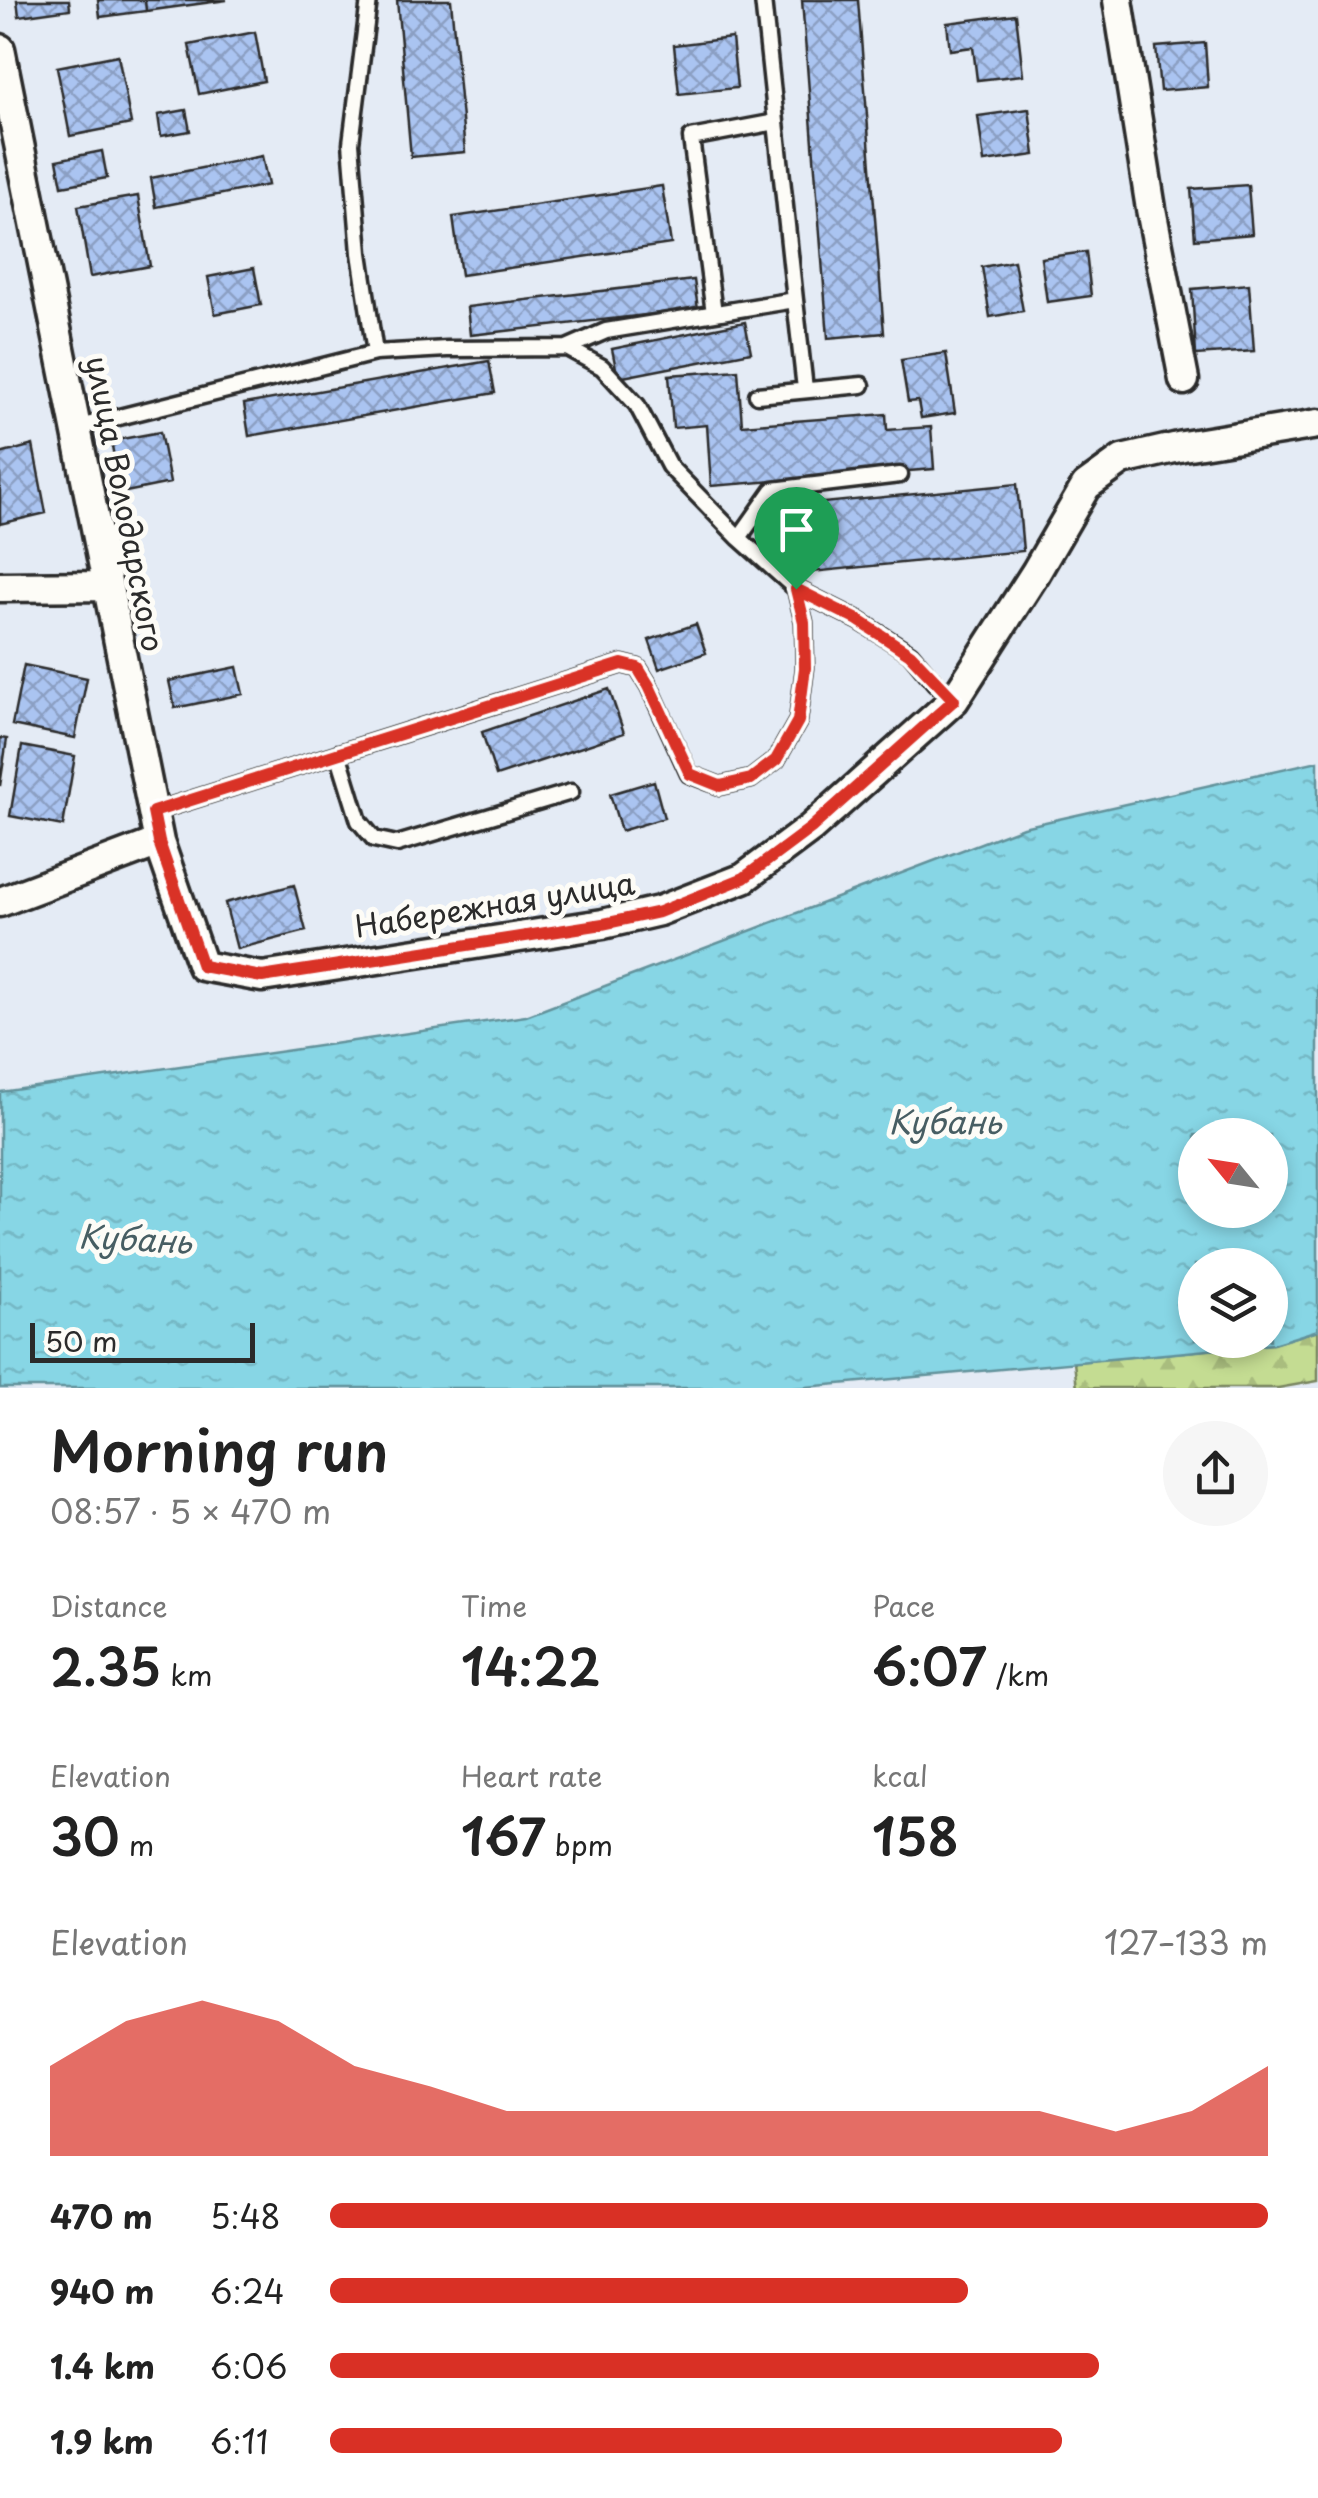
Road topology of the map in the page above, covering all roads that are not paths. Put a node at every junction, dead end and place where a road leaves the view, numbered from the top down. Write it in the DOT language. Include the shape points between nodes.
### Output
graph roads {
  1 [pos="370,0"];
  2 [pos="763,0"];
  3 [pos="1118,0"];
  4 [pos="0,49"];
  5 [pos="776,122"];
  6 [pos="795,300"];
  7 [pos="714,314"];
  8 [pos="567,348"];
  9 [pos="375,354"];
  10 [pos="1184,380"];
  11 [pos="862,385"];
  12 [pos="805,389"];
  13 [pos="757,394"];
  14 [pos="1318,424"];
  15 [pos="75,428"];
  16 [pos="900,475"];
  17 [pos="739,538"];
  18 [pos="106,586"];
  19 [pos="0,587"];
  20 [pos="796,589"];
  21 [pos="954,700"];
  22 [pos="338,753"];
  23 [pos="572,792"];
  24 [pos="153,812"];
  25 [pos="159,842"];
  26 [pos="0,902"];
  27 [pos="202,966"];
  1 -- 9 [label="lane" via="351,143"];
  2 -- 5 [label="lane"];
  3 -- 10 [label="street"];
  4 -- 15 [label="street, улица Володарского"];
  5 -- 6 [label="lane"];
  5 -- 7 [label="lane" via="691,138"];
  6 -- 7 [label="lane"];
  6 -- 12 [label="lane"];
  7 -- 8 [label="lane" via="606,332"];
  8 -- 9 [label="lane"];
  8 -- 17 [label="lane" via="602,368 637,406 669,466"];
  9 -- 15 [label="lane"];
  11 -- 12 [label="lane"];
  12 -- 13 [label="lane"];
  14 -- 21 [label="street, Набережная улица" via="1122,460 1086,486"];
  15 -- 18 [label="street, улица Володарского"];
  16 -- 17 [label="lane" via="773,490"];
  17 -- 20 [label="lane"];
  18 -- 19 [label="street"];
  18 -- 24 [label="street, улица Володарского"];
  20 -- 21 [label="lane" via="910,654"];
  20 -- 22 [label="lane" via="805,668 798,721 776,760 751,779 720,786 690,774 638,668 622,664"];
  21 -- 27 [label="street, Набережная улица" via="811,828 744,878 659,912 262,977"];
  22 -- 23 [label="lane" via="359,822 374,838 397,844"];
  22 -- 24 [label="lane"];
  24 -- 25 [label="street, улица Володарского"];
  25 -- 26 [label="street"];
  25 -- 27 [label="street, улица Володарского"];
}
